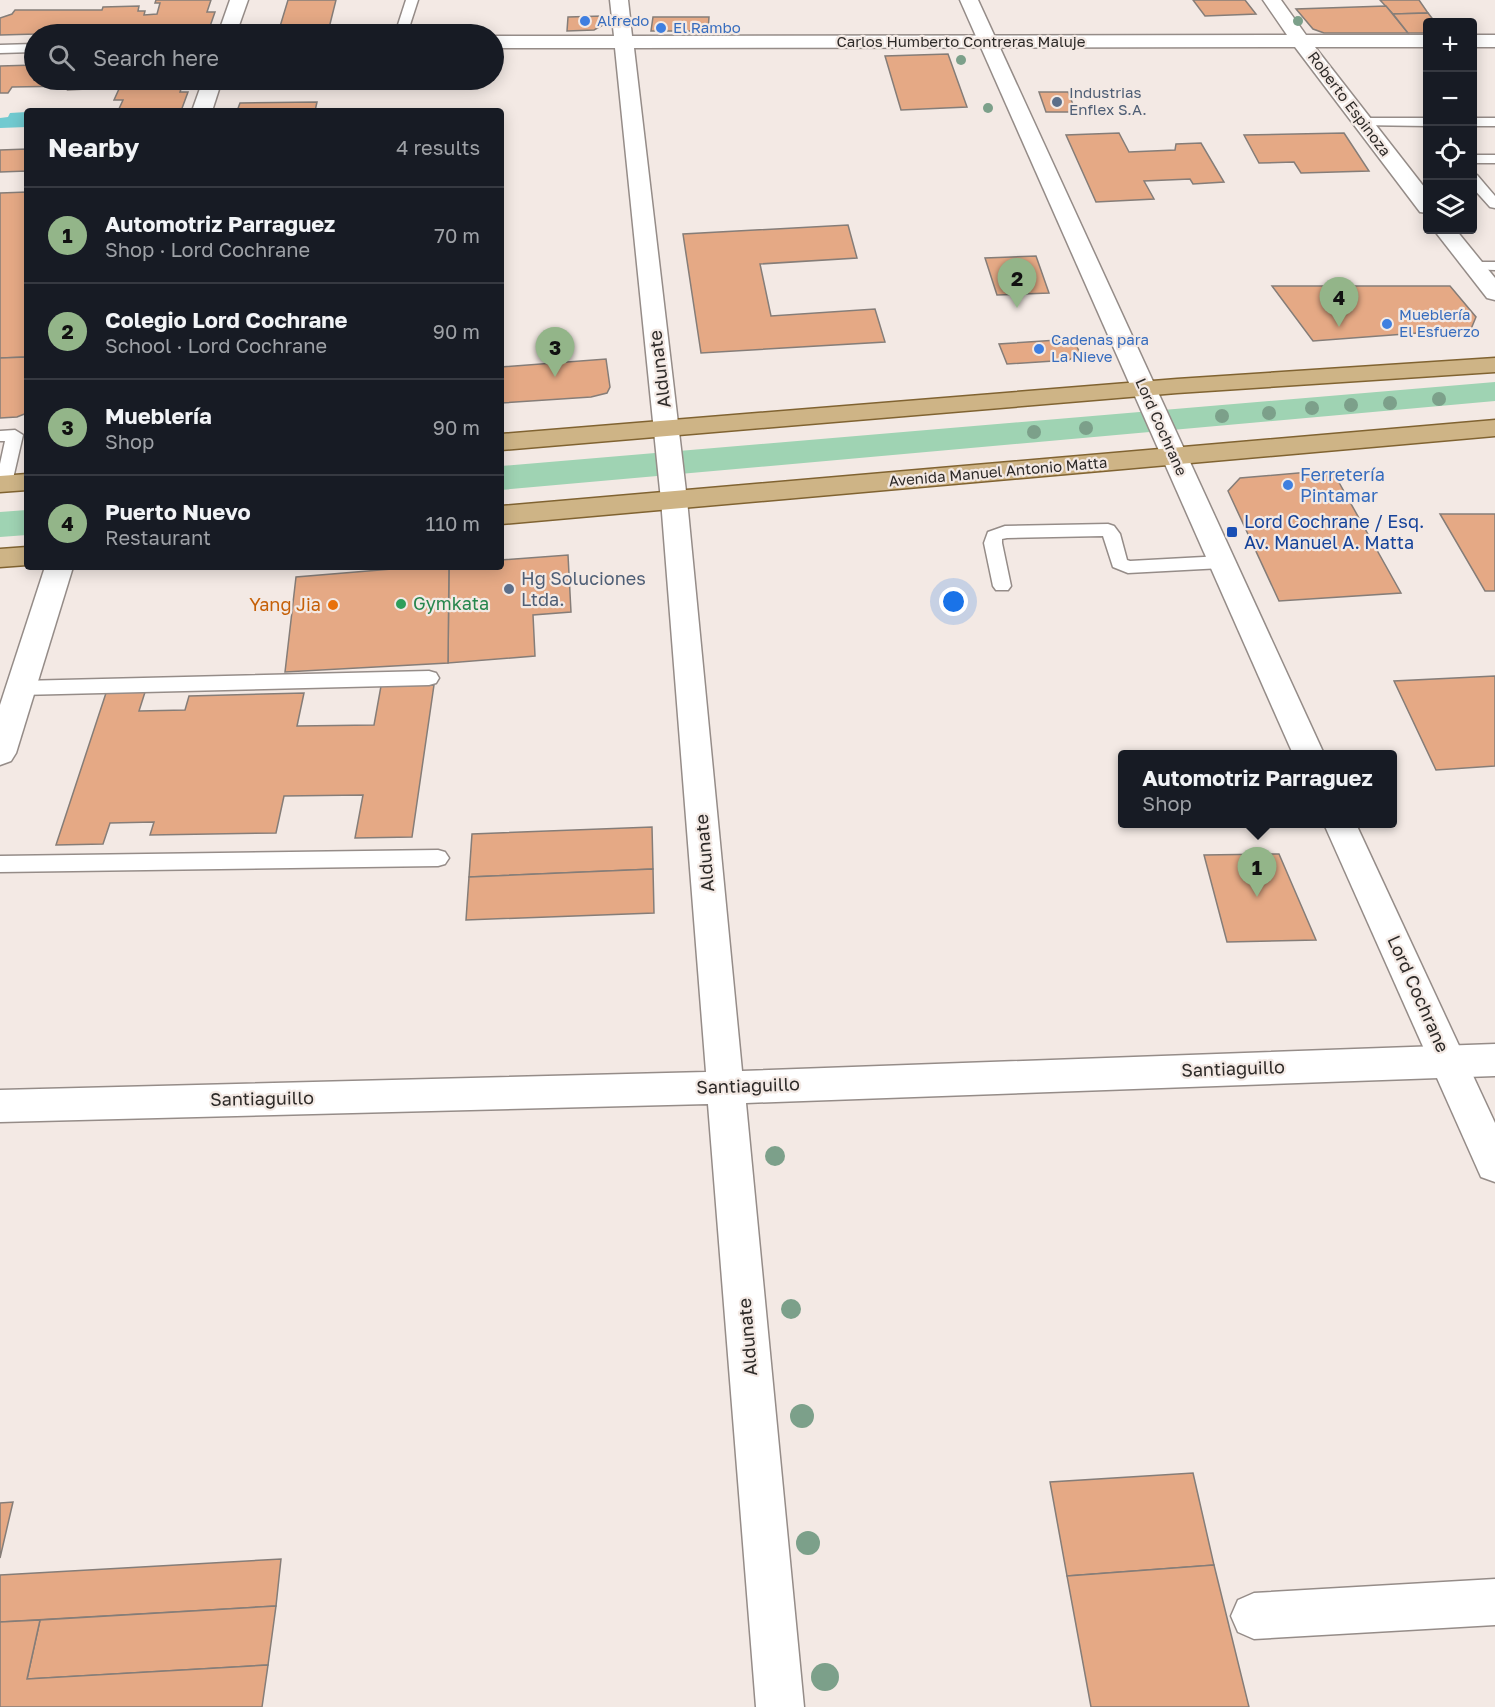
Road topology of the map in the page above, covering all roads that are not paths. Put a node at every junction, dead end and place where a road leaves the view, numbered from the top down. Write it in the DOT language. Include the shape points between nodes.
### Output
graph roads {
  1 [pos="239,0"];
  2 [pos="412,0"];
  3 [pos="619,0"];
  4 [pos="969,0"];
  5 [pos="1272,0"];
  6 [pos="231,24"];
  7 [pos="404,24"];
  8 [pos="1495,40"];
  9 [pos="1423,41"];
  10 [pos="1477,41"];
  11 [pos="504,42"];
  12 [pos="622,42"];
  13 [pos="988,42"];
  14 [pos="1300,42"];
  15 [pos="24,48"];
  16 [pos="0,49"];
  17 [pos="209,90"];
  18 [pos="203,108"];
  19 [pos="1423,122"];
  20 [pos="1477,122"];
  21 [pos="1495,122"];
  22 [pos="1362,123"];
  23 [pos="1477,159"];
  24 [pos="1495,159"];
  25 [pos="1475,180"];
  26 [pos="1423,201"];
  27 [pos="1495,204"];
  28 [pos="1449,234"];
  29 [pos="1484,266"];
  30 [pos="1495,293"];
  31 [pos="1495,365"];
  32 [pos="1144,389"];
  33 [pos="1495,428"];
  34 [pos="667,429"];
  35 [pos="0,436"];
  36 [pos="504,442"];
  37 [pos="1174,457"];
  38 [pos="10,483"];
  39 [pos="674,500"];
  40 [pos="504,515"];
  41 [pos="24,556"];
  42 [pos="0,558"];
  43 [pos="1222,562"];
  44 [pos="58,570"];
  45 [pos="1002,586"];
  46 [pos="429,678"];
  47 [pos="21,688"];
  48 [pos="1307,750"];
  49 [pos="0,753"];
  50 [pos="1342,828"];
  51 [pos="438,858"];
  52 [pos="0,864"];
  53 [pos="1495,1060"];
  54 [pos="1448,1062"];
  55 [pos="726,1086"];
  56 [pos="0,1106"];
  57 [pos="1495,1165"];
  58 [pos="1495,1602"];
  59 [pos="1254,1616"];
  60 [pos="780,1707"];
  1 -- 6 [label="street"];
  2 -- 7 [label="lane"];
  3 -- 12 [label="street, Aldunate"];
  4 -- 13 [label="street, Lord Cochrane"];
  5 -- 14 [label="street, Roberto Espinoza"];
  8 -- 10 [label="street"];
  9 -- 14 [label="street, Carlos Humberto Contreras Maluje"];
  11 -- 12 [label="street, Carlos Humberto Contreras Maluje"];
  12 -- 13 [label="street, Carlos Humberto Contreras Maluje"];
  12 -- 34 [label="street, Aldunate"];
  13 -- 14 [label="street, Carlos Humberto Contreras Maluje"];
  13 -- 32 [label="street, Lord Cochrane"];
  14 -- 22 [label="street, Roberto Espinoza"];
  15 -- 16 [label="lane"];
  17 -- 18 [label="street"];
  19 -- 22 [label="lane"];
  20 -- 21 [label="lane"];
  22 -- 26 [label="street, Roberto Espinoza"];
  23 -- 24 [label="lane"];
  25 -- 27 [label="lane"];
  28 -- 29 [label="street"];
  29 -- 30 [label="street"];
  31 -- 32 [label="main road"];
  32 -- 34 [label="main road"];
  32 -- 37 [label="street, Lord Cochrane"];
  33 -- 37 [label="main road, Avenida Manuel Antonio Matta"];
  34 -- 36 [label="main road"];
  34 -- 39 [label="street, Aldunate"];
  35 -- 38 [label="lane" via="15,435"];
  37 -- 39 [label="main road, Avenida Manuel Antonio Matta"];
  37 -- 43 [label="street, Lord Cochrane"];
  39 -- 40 [label="main road, Avenida Manuel Antonio Matta"];
  39 -- 55 [label="street, Aldunate"];
  41 -- 42 [label="main road"];
  43 -- 45 [label="lane" via="1128,567 1119,563 1108,530 1005,532 994,536 993,543"];
  43 -- 48 [label="street, Lord Cochrane"];
  44 -- 47 [label="street"];
  46 -- 47 [label="lane"];
  47 -- 49 [label="street"];
  50 -- 54 [label="street, Lord Cochrane"];
  51 -- 52 [label="lane"];
  53 -- 54 [label="street, Santiaguillo"];
  54 -- 55 [label="street, Santiaguillo"];
  54 -- 57 [label="street, Lord Cochrane"];
  55 -- 56 [label="street, Santiaguillo"];
  55 -- 60 [label="street, Aldunate"];
  58 -- 59 [label="street"];
}
